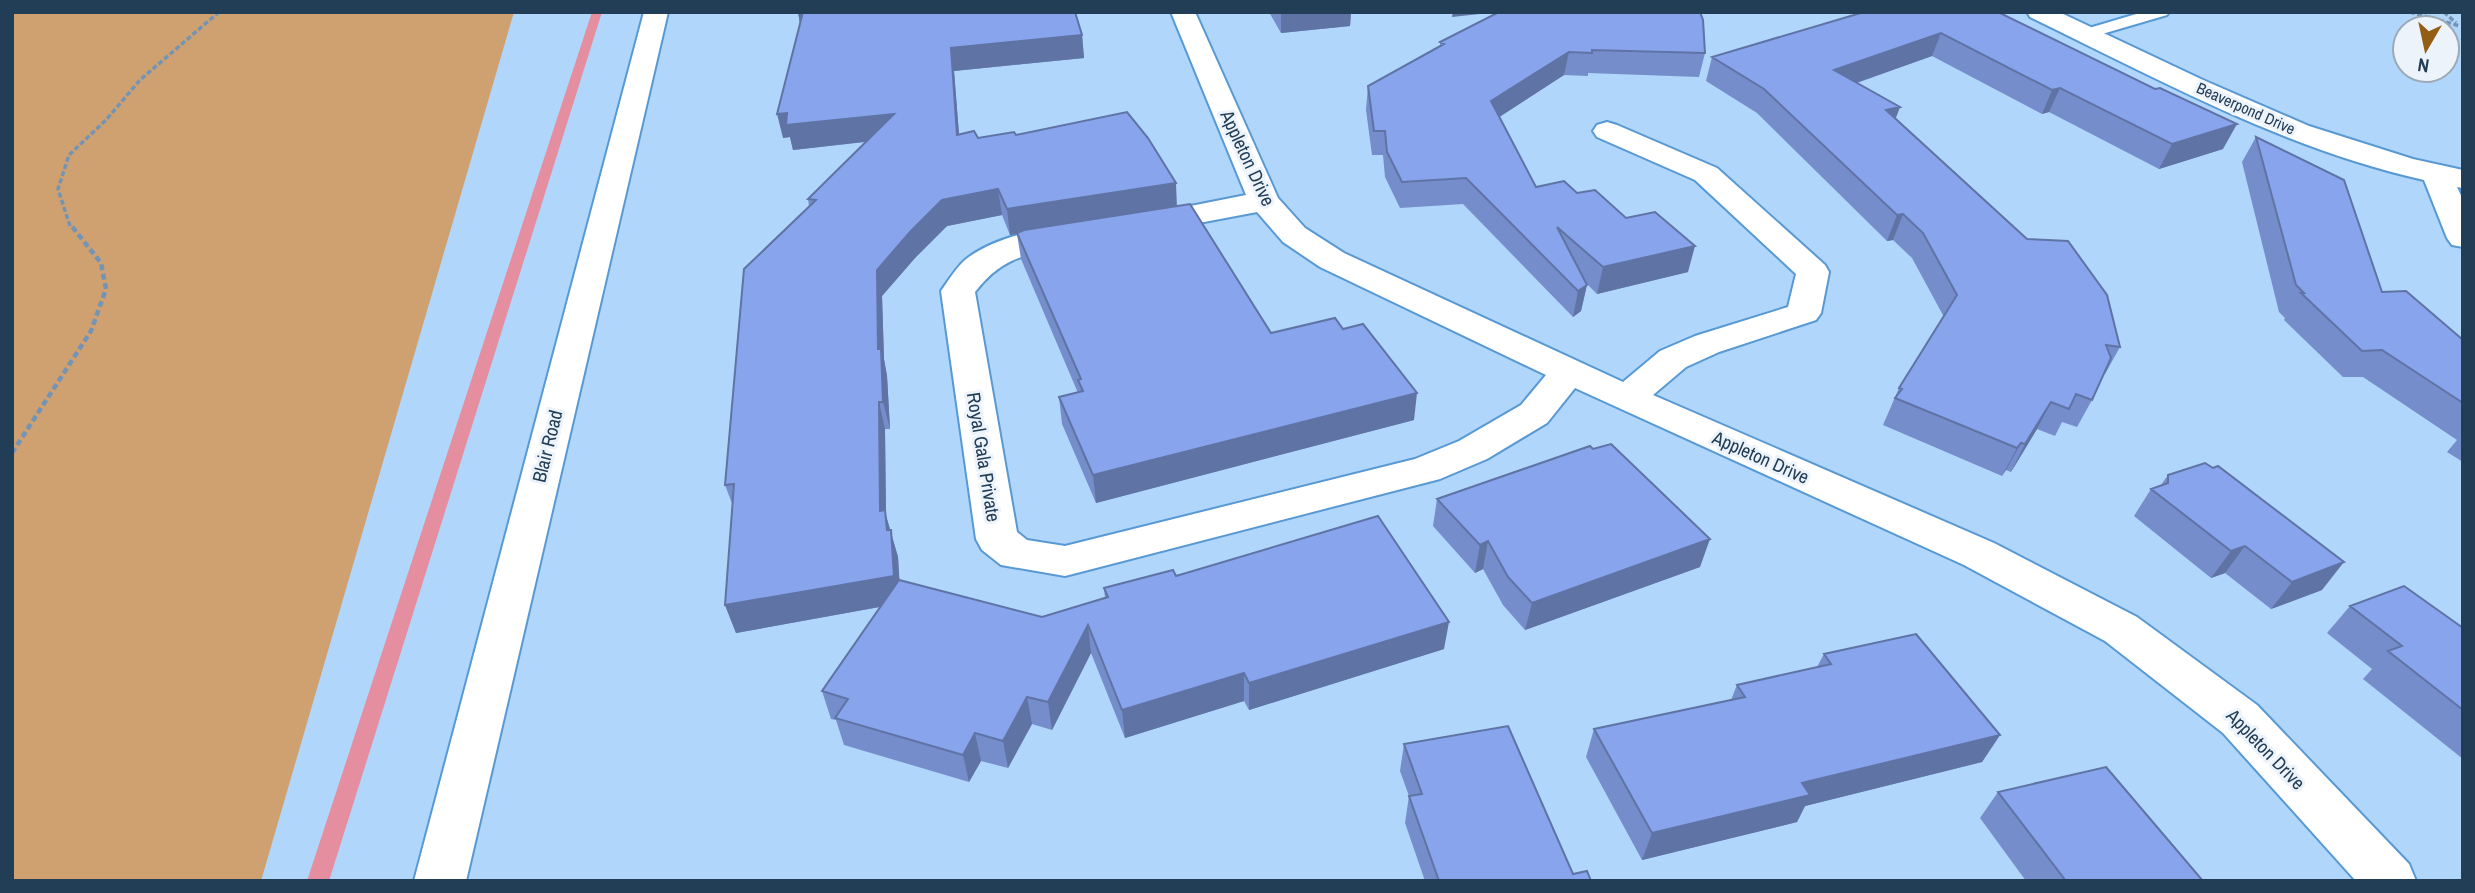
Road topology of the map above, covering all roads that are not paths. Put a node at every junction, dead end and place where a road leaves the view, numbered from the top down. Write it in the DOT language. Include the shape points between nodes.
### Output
graph roads {
  1 [pos="656,12"];
  2 [pos="1183,12"];
  3 [pos="2039,12"];
  4 [pos="2161,12"];
  5 [pos="2085,34"];
  6 [pos="1607,131"];
  7 [pos="2450,177"];
  8 [pos="1264,201"];
  9 [pos="2463,238"];
  10 [pos="1569,372"];
  11 [pos="1627,397"];
  12 [pos="440,881"];
  13 [pos="2390,881"];
  1 -- 12 [label="street, Blair Road"];
  2 -- 8 [label="street, Appleton Drive"];
  3 -- 5 [label="street, Beaverpond Drive"];
  4 -- 5 [label="lane"];
  5 -- 7 [label="street, Beaverpond Drive" via="2288,128 2396,165"];
  6 -- 11 [label="street" via="1706,174 1813,272 1804,313 1672,359"];
  7 -- 9 [label="street"];
  8 -- 10 [label="street, Appleton Drive" via="1294,235 1332,260"];
  8 -- 10 [label="street, Royal Gala Private" via="1017,246 976,267 958,291 997,539 1016,554 1065,561 1426,470 1534,414"];
  10 -- 11 [label="street, Appleton Drive"];
  11 -- 13 [label="street, Appleton Drive" via="1979,554 2121,628 2240,719"];
}
